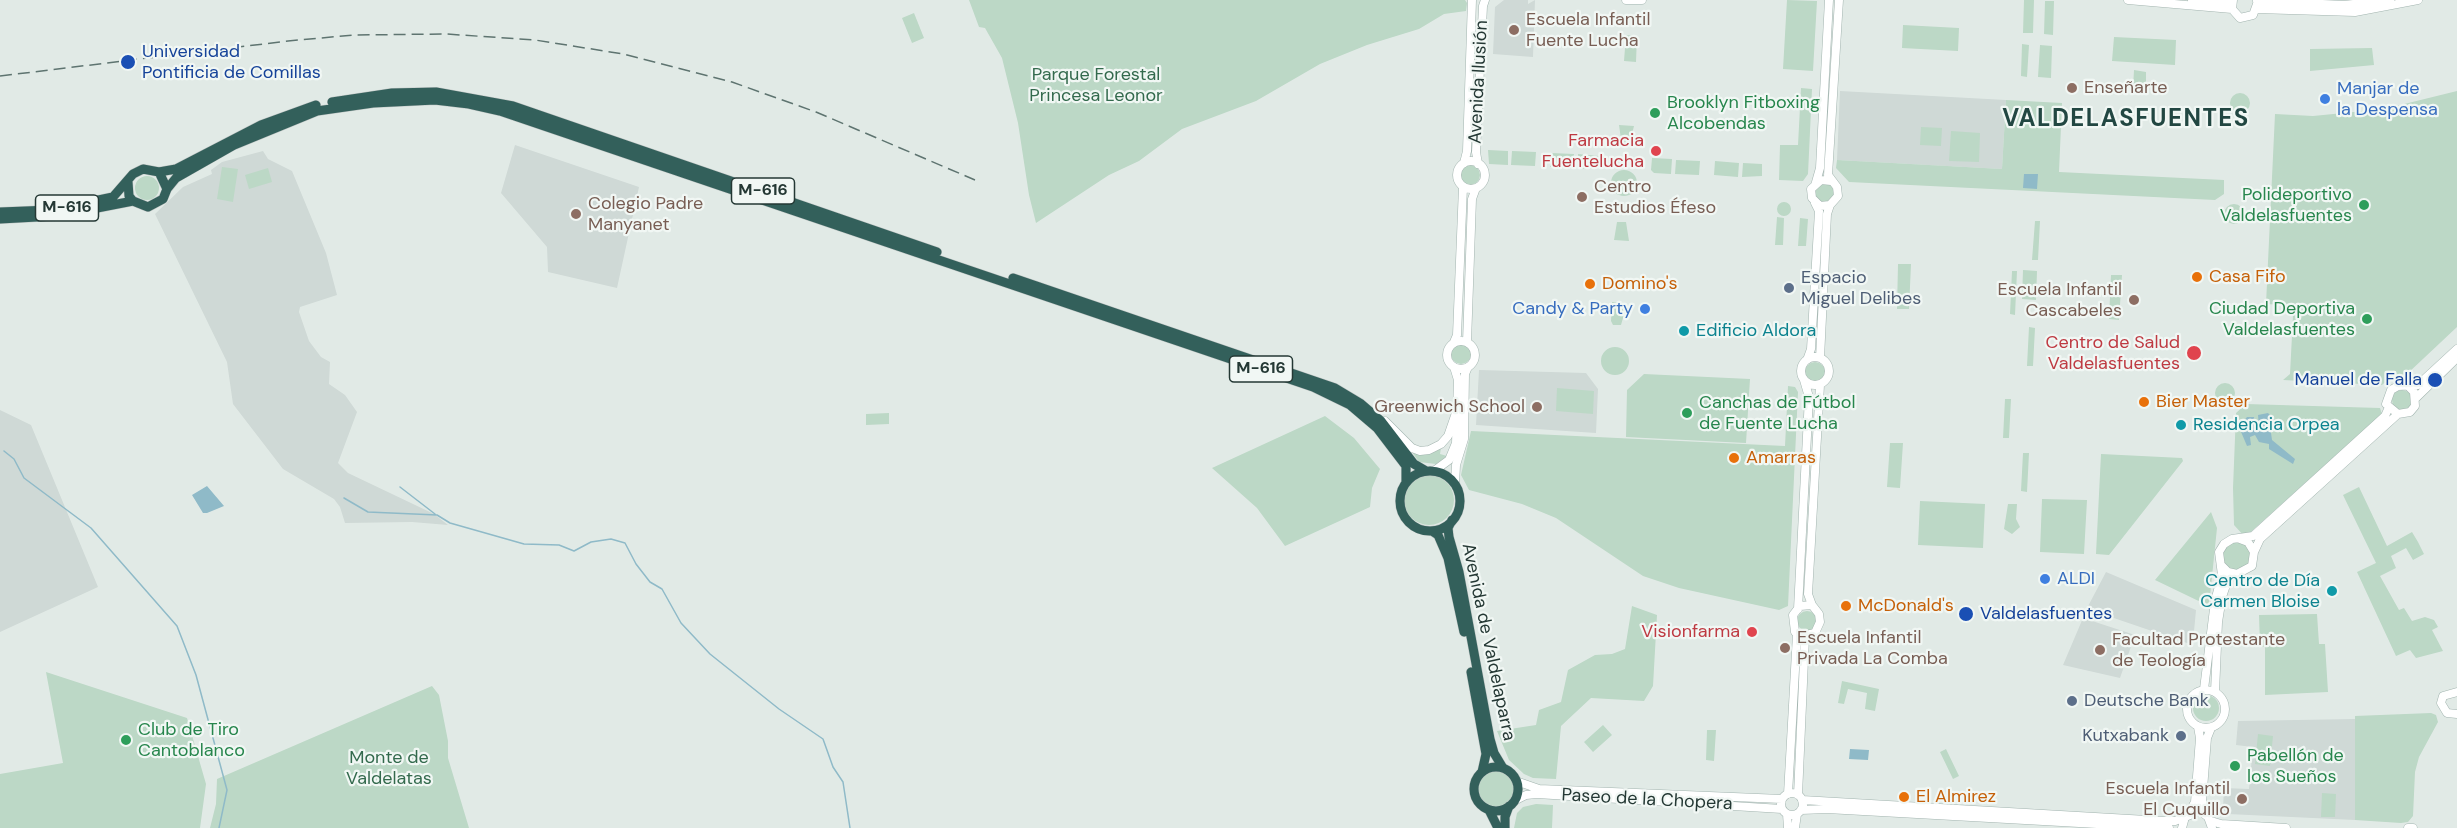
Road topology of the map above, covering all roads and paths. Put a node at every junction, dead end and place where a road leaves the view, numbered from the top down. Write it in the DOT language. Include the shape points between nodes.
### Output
graph roads {
  1 [pos="1472,0"];
  2 [pos="1485,0"];
  3 [pos="1626,0"];
  4 [pos="1642,0"];
  5 [pos="1829,0"];
  6 [pos="1839,0"];
  7 [pos="2128,0"];
  8 [pos="2192,0"];
  9 [pos="2390,0"];
  10 [pos="2418,0"];
  11 [pos="2256,3"];
  12 [pos="2232,4"];
  13 [pos="1464,163"];
  14 [pos="1478,164"];
  15 [pos="159,172"];
  16 [pos="1831,181"];
  17 [pos="128,182"];
  18 [pos="1816,182"];
  19 [pos="1463,187"];
  20 [pos="1476,188"];
  21 [pos="166,189"];
  22 [pos="133,201"];
  23 [pos="1815,203"];
  24 [pos="1830,205"];
  25 [pos="0,212"];
  26 [pos="0,219"];
  27 [pos="1454,342"];
  28 [pos="1467,342"];
  29 [pos="2457,349"];
  30 [pos="1820,358"];
  31 [pos="2457,358"];
  32 [pos="1807,360"];
  33 [pos="1454,367"];
  34 [pos="1468,367"];
  35 [pos="1804,380"];
  36 [pos="1820,385"];
  37 [pos="2408,387"];
  38 [pos="2416,398"];
  39 [pos="1360,403"];
  40 [pos="1458,407"];
  41 [pos="2389,407"];
  42 [pos="2398,414"];
  43 [pos="1430,471"];
  44 [pos="1406,482"];
  45 [pos="1455,485"];
  46 [pos="1452,520"];
  47 [pos="1432,531"];
  48 [pos="2240,539"];
  49 [pos="2254,552"];
  50 [pos="2220,564"];
  51 [pos="2237,574"];
  52 [pos="1812,605"];
  53 [pos="1798,609"];
  54 [pos="1801,635"];
  55 [pos="2204,689"];
  56 [pos="2215,692"];
  57 [pos="2457,692"];
  58 [pos="2457,714"];
  59 [pos="2198,727"];
  60 [pos="2211,728"];
  61 [pos="1503,768"];
  62 [pos="1482,772"];
  63 [pos="1516,781"];
  64 [pos="1785,796"];
  65 [pos="1800,797"];
  66 [pos="1512,804"];
  67 [pos="1489,810"];
  68 [pos="1784,811"];
  69 [pos="1799,812"];
  70 [pos="2205,813"];
  71 [pos="2187,815"];
  72 [pos="2211,824"];
  73 [pos="1498,828"];
  74 [pos="1505,828"];
  75 [pos="1788,828"];
  76 [pos="1795,828"];
  77 [pos="2169,828"];
  78 [pos="2182,828"];
  79 [pos="2286,828"];
  80 [pos="2408,828"];
  81 [pos="2413,828"];
  1 -- 13 [label="main road, Avenida Ilusión"];
  2 -- 14 [label="main road, Avenida Ilusión"];
  3 -- 4 [label="main road"];
  5 -- 18 [label="main road"];
  6 -- 16 [label="main road" via="1828,175"];
  7 -- 12 [label="main road"];
  8 -- 12 [label="main road"];
  9 -- 11 [label="main road" via="2330,5"];
  10 -- 11 [label="main road" via="2355,12"];
  11 -- 12 [label="main road" via="2247,18 2240,18"];
  13 -- 14 [label="main road"];
  13 -- 19 [label="main road" via="1457,172"];
  14 -- 20 [label="main road" via="1485,176"];
  15 -- 17 [label="highway, M-616" via="143,169"];
  15 -- 21 [label="highway"];
  15 -- 39 [label="highway, M-616" via="176,169 261,124 315,105 392,93 436,92 479,98 513,106 1303,375"];
  16 -- 18 [label="main road"];
  16 -- 24 [label="main road" via="1838,191"];
  17 -- 22 [label="highway"];
  17 -- 25 [label="highway, M-616" via="113,197 84,205"];
  18 -- 23 [label="main road" via="1811,194"];
  19 -- 20 [label="main road"];
  19 -- 27 [label="main road"];
  20 -- 28 [label="main road" via="1472,199"];
  21 -- 22 [label="highway, M-616" via="163,199 154,206 143,207"];
  21 -- 44 [label="highway, M-616" via="176,178 234,145 317,111 435,100 469,104 1313,387 1350,405 1377,428 1406,466"];
  22 -- 26 [label="highway, M-616" via="56,216"];
  23 -- 24 [label="main road"];
  23 -- 32 [label="main road" via="1819,211 1812,338"];
  24 -- 30 [label="main road"];
  27 -- 28 [label="main road"];
  27 -- 33 [label="main road" via="1447,353"];
  28 -- 34 [label="main road" via="1475,355"];
  29 -- 37 [label="main road" via="2418,385"];
  30 -- 32 [label="main road"];
  30 -- 36 [label="main road" via="1827,363 1829,373"];
  31 -- 38 [label="main road"];
  32 -- 35 [label="main road" via="1802,369"];
  33 -- 34 [label="main road"];
  33 -- 40 [label="main road"];
  34 -- 45 [label="main road" via="1464,439"];
  35 -- 36 [label="main road"];
  35 -- 53 [label="main road" via="1809,397"];
  36 -- 52 [label="main road" via="1808,594"];
  37 -- 38 [label="main road"];
  37 -- 41 [label="main road" via="2391,390 2386,404"];
  38 -- 42 [label="main road" via="2410,412"];
  39 -- 40 [label="main road" via="1374,410 1412,448 1420,451 1434,449 1446,438"];
  39 -- 43 [label="highway, M-616" via="1380,421 1414,464"];
  40 -- 43 [label="main road" via="1453,451 1445,465"];
  41 -- 42 [label="main road"];
  41 -- 48 [label="main road" via="2384,417 2262,529"];
  42 -- 49 [label="main road" via="2260,539"];
  43 -- 44 [label="highway"];
  43 -- 45 [label="highway, M-616" via="1443,474"];
  44 -- 47 [label="highway, M-616" via="1400,500 1405,519 1422,530"];
  45 -- 46 [label="highway" via="1459,505"];
  46 -- 47 [label="highway"];
  46 -- 61 [label="highway, Avenida de Valdelaparra" via="1449,537 1490,739"];
  47 -- 62 [label="highway, Avenida de Valdelaparra" via="1438,535 1452,568 1486,754"];
  48 -- 49 [label="main road" via="2248,542"];
  48 -- 50 [label="main road" via="2224,544 2219,552"];
  49 -- 51 [label="main road" via="2252,567"];
  50 -- 51 [label="main road"];
  50 -- 55 [label="main road" via="2222,575"];
  51 -- 56 [label="main road" via="2228,579 2222,597"];
  52 -- 53 [label="main road"];
  52 -- 54 [label="main road" via="1820,622 1815,633"];
  53 -- 54 [label="main road" via="1792,619"];
  54 -- 64 [label="main road"];
  54 -- 65 [label="main road"];
  55 -- 56 [label="main road"];
  55 -- 59 [label="main road" via="2192,695 2186,709 2189,719"];
  56 -- 60 [label="main road" via="2225,711 2224,717"];
  57 -- 58 [label="main road" via="2446,694 2441,704 2446,713"];
  59 -- 60 [label="main road"];
  59 -- 71 [label="main road" via="2195,802"];
  60 -- 70 [label="main road" via="2202,802"];
  61 -- 62 [label="highway"];
  61 -- 63 [label="highway"];
  62 -- 67 [label="highway" via="1475,783 1475,796"];
  63 -- 64 [label="main road, Paseo de la Chopera" via="1540,789"];
  63 -- 66 [label="highway"];
  64 -- 65 [label="main road, Paseo de la Chopera"];
  64 -- 68 [label="main road"];
  65 -- 69 [label="main road"];
  65 -- 71 [label="main road" via="2164,821"];
  66 -- 67 [label="highway"];
  66 -- 68 [label="main road, Paseo de la Chopera" via="1526,795 1537,794"];
  66 -- 74 [label="highway" via="1505,817"];
  67 -- 73 [label="highway"];
  68 -- 69 [label="main road, Paseo de la Chopera"];
  68 -- 75 [label="main road"];
  69 -- 76 [label="main road"];
  69 -- 77 [label="main road" via="1827,809"];
  70 -- 71 [label="main road"];
  70 -- 72 [label="main road"];
  71 -- 78 [label="main road"];
  72 -- 79 [label="main road"];
  80 -- 81 [label="main road"];
}
